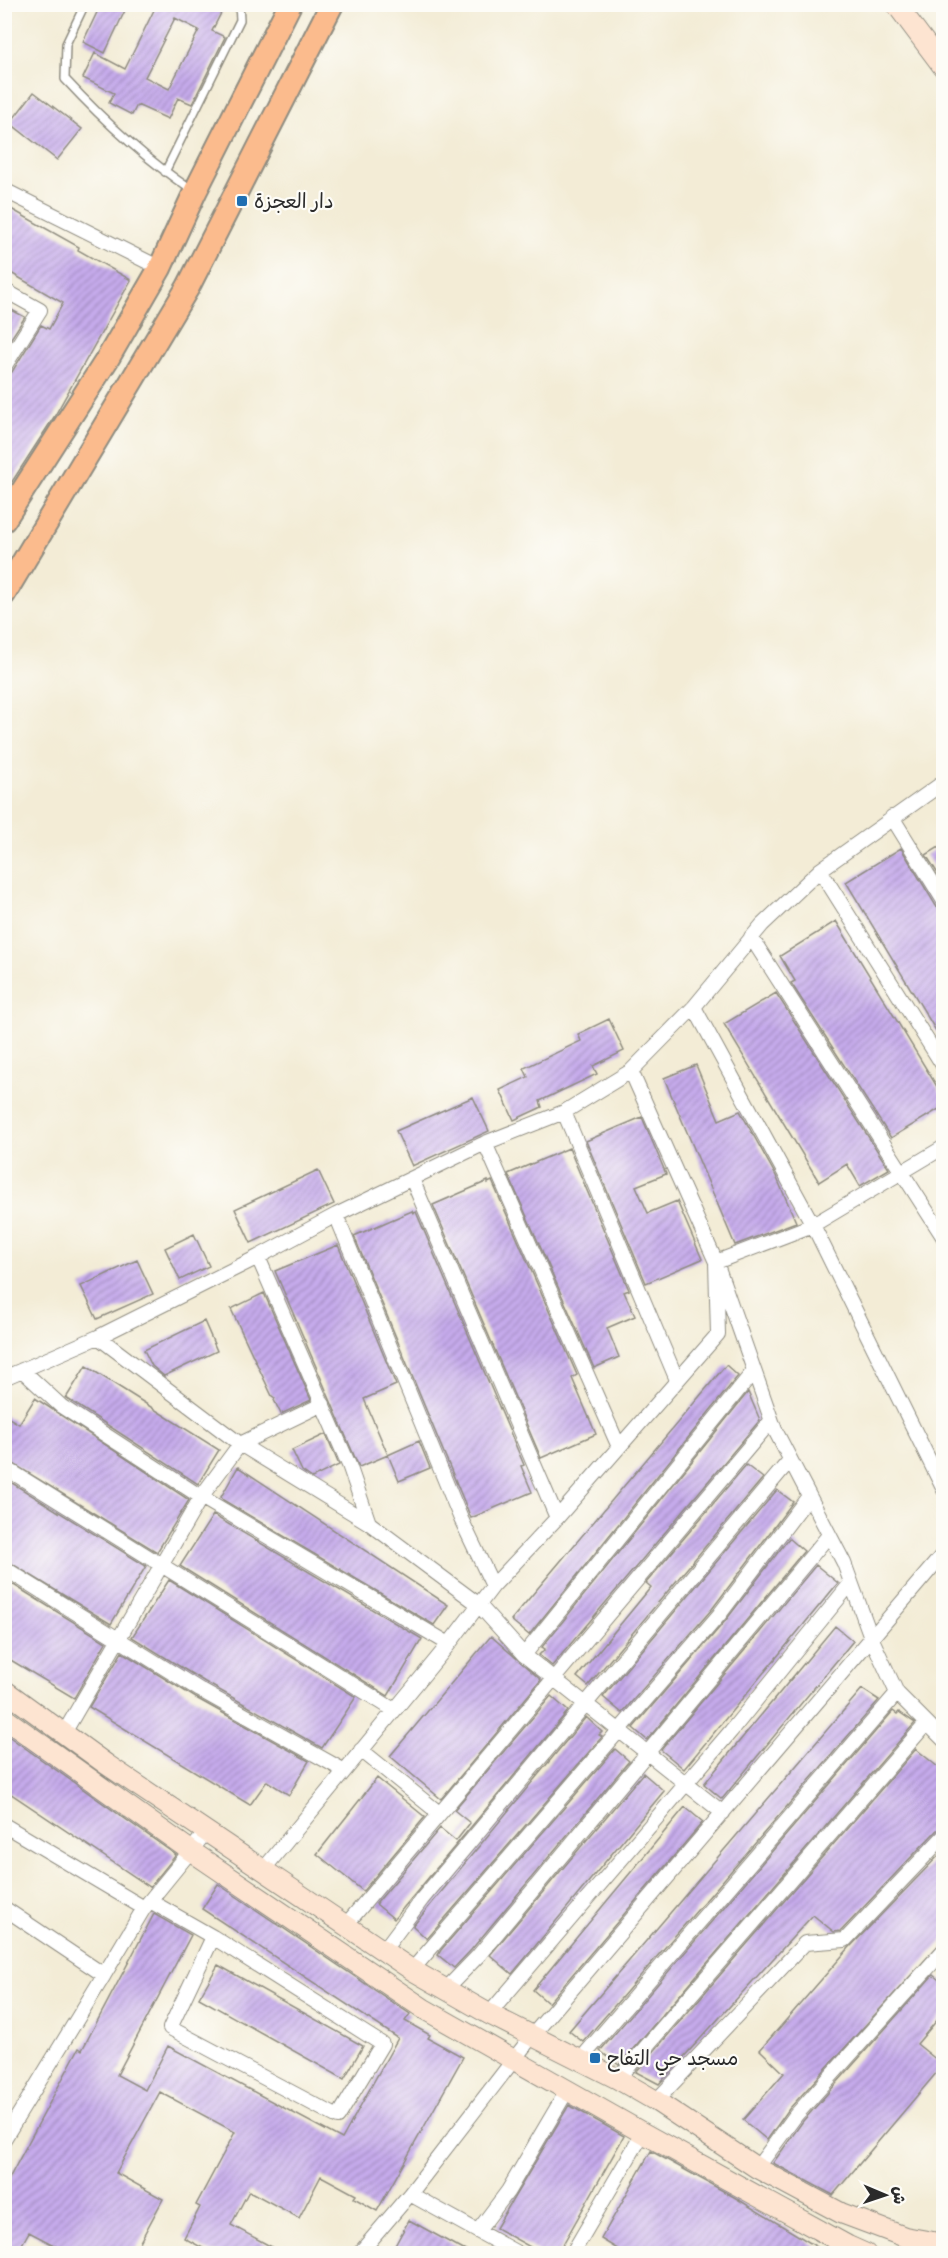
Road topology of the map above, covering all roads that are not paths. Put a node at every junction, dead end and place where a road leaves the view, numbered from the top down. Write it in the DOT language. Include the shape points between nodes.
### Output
graph roads {
  1 [pos="85,4"];
  2 [pos="239,4"];
  3 [pos="290,4"];
  4 [pos="332,4"];
  5 [pos="896,4"];
  6 [pos="944,68"];
  7 [pos="165,172"];
  8 [pos="4,190"];
  9 [pos="195,192"];
  10 [pos="160,268"];
  11 [pos="4,290"];
  12 [pos="4,367"];
  13 [pos="7,511"];
  14 [pos="4,594"];
  15 [pos="944,782"];
  16 [pos="892,817"];
  17 [pos="820,870"];
  18 [pos="944,901"];
  19 [pos="751,937"];
  20 [pos="694,1007"];
  21 [pos="944,1066"];
  22 [pos="631,1071"];
  23 [pos="564,1112"];
  24 [pos="485,1143"];
  25 [pos="944,1147"];
  26 [pos="903,1173"];
  27 [pos="412,1179"];
  28 [pos="336,1215"];
  29 [pos="813,1225"];
  30 [pos="944,1238"];
  31 [pos="258,1257"];
  32 [pos="716,1262"];
  33 [pos="98,1337"];
  34 [pos="22,1370"];
  35 [pos="753,1372"];
  36 [pos="4,1378"];
  37 [pos="677,1380"];
  38 [pos="323,1404"];
  39 [pos="771,1421"];
  40 [pos="240,1444"];
  41 [pos="619,1446"];
  42 [pos="790,1460"];
  43 [pos="4,1467"];
  44 [pos="944,1490"];
  45 [pos="809,1496"];
  46 [pos="201,1497"];
  47 [pos="557,1518"];
  48 [pos="369,1523"];
  49 [pos="830,1535"];
  50 [pos="944,1553"];
  51 [pos="162,1565"];
  52 [pos="4,1568"];
  53 [pos="851,1583"];
  54 [pos="493,1586"];
  55 [pos="478,1604"];
  56 [pos="871,1637"];
  57 [pos="118,1639"];
  58 [pos="449,1644"];
  59 [pos="524,1655"];
  60 [pos="554,1679"];
  61 [pos="4,1690"];
  62 [pos="897,1693"];
  63 [pos="585,1704"];
  64 [pos="394,1710"];
  65 [pos="4,1718"];
  66 [pos="926,1724"];
  67 [pos="619,1730"];
  68 [pos="64,1733"];
  69 [pos="944,1740"];
  70 [pos="360,1750"];
  71 [pos="648,1754"];
  72 [pos="343,1770"];
  73 [pos="686,1784"];
  74 [pos="440,1813"];
  75 [pos="723,1813"];
  76 [pos="4,1825"];
  77 [pos="206,1832"];
  78 [pos="944,1836"];
  79 [pos="191,1851"];
  80 [pos="263,1870"];
  81 [pos="147,1904"];
  82 [pos="4,1908"];
  83 [pos="345,1926"];
  84 [pos="213,1937"];
  85 [pos="944,1950"];
  86 [pos="383,1951"];
  87 [pos="411,1970"];
  88 [pos="104,1974"];
  89 [pos="446,1989"];
  90 [pos="489,2014"];
  91 [pos="531,2036"];
  92 [pos="514,2059"];
  93 [pos="580,2060"];
  94 [pos="618,2079"];
  95 [pos="568,2089"];
  96 [pos="656,2101"];
  97 [pos="643,2133"];
  98 [pos="4,2139"];
  99 [pos="757,2168"];
  100 [pos="410,2194"];
  101 [pos="478,2231"];
  102 [pos="944,2244"];
  103 [pos="846,2250"];
  104 [pos="359,2253"];
  105 [pos="519,2253"];
  106 [pos="572,2253"];
  107 [pos="866,2253"];
  1 -- 7 [label="lane" via="66,44 65,79 102,120"];
  2 -- 7 [label="lane" via="240,20"];
  3 -- 9 [label="main road"];
  4 -- 14 [label="main road" via="188,287"];
  5 -- 6 [label="main road"];
  7 -- 9 [label="lane"];
  8 -- 10 [label="street"];
  9 -- 10 [label="main road"];
  10 -- 13 [label="main road" via="108,358"];
  11 -- 12 [label="street" via="40,310"];
  15 -- 16 [label="street"];
  16 -- 17 [label="street"];
  16 -- 18 [label="street"];
  17 -- 19 [label="street"];
  17 -- 21 [label="street"];
  19 -- 20 [label="street"];
  19 -- 26 [label="street"];
  20 -- 22 [label="street"];
  20 -- 29 [label="street"];
  22 -- 23 [label="street"];
  22 -- 32 [label="street"];
  23 -- 24 [label="street"];
  23 -- 37 [label="street"];
  24 -- 27 [label="street"];
  24 -- 41 [label="street"];
  25 -- 26 [label="street"];
  26 -- 29 [label="street"];
  26 -- 30 [label="street"];
  27 -- 28 [label="street"];
  27 -- 47 [label="street"];
  28 -- 31 [label="street"];
  28 -- 54 [label="street" via="461,1519"];
  29 -- 32 [label="street"];
  29 -- 44 [label="street"];
  31 -- 33 [label="street"];
  31 -- 38 [label="street"];
  32 -- 35 [label="street"];
  32 -- 37 [label="street" via="717,1334"];
  33 -- 34 [label="street"];
  33 -- 40 [label="street"];
  34 -- 36 [label="street"];
  34 -- 46 [label="street" via="61,1406"];
  35 -- 39 [label="street"];
  35 -- 59 [label="street"];
  37 -- 41 [label="street"];
  38 -- 40 [label="street"];
  38 -- 48 [label="street"];
  39 -- 42 [label="street"];
  39 -- 60 [label="street"];
  40 -- 46 [label="street"];
  40 -- 48 [label="street"];
  41 -- 47 [label="street"];
  42 -- 45 [label="street"];
  42 -- 63 [label="street"];
  43 -- 51 [label="street"];
  45 -- 49 [label="street"];
  45 -- 67 [label="street" via="718,1615"];
  46 -- 51 [label="street"];
  46 -- 58 [label="street"];
  47 -- 54 [label="street"];
  48 -- 55 [label="street"];
  49 -- 53 [label="street"];
  49 -- 71 [label="street"];
  50 -- 56 [label="street"];
  51 -- 57 [label="street"];
  51 -- 64 [label="street"];
  52 -- 57 [label="street"];
  53 -- 56 [label="street"];
  53 -- 73 [label="street"];
  54 -- 55 [label="street"];
  55 -- 58 [label="street"];
  55 -- 59 [label="street"];
  56 -- 62 [label="street"];
  56 -- 75 [label="street"];
  57 -- 68 [label="street"];
  57 -- 72 [label="street"];
  58 -- 64 [label="street"];
  59 -- 60 [label="street"];
  60 -- 63 [label="street"];
  60 -- 74 [label="street"];
  61 -- 68 [label="main road"];
  62 -- 66 [label="street"];
  62 -- 93 [label="street"];
  63 -- 67 [label="street"];
  63 -- 86 [label="street"];
  64 -- 70 [label="street"];
  65 -- 79 [label="main road"];
  66 -- 69 [label="street"];
  66 -- 94 [label="street"];
  67 -- 71 [label="street"];
  67 -- 87 [label="street"];
  68 -- 77 [label="main road"];
  70 -- 72 [label="street"];
  70 -- 74 [label="street"];
  71 -- 73 [label="street"];
  71 -- 89 [label="street"];
  72 -- 80 [label="street"];
  73 -- 75 [label="street"];
  73 -- 90 [label="street"];
  74 -- 83 [label="street"];
  75 -- 91 [label="street"];
  76 -- 81 [label="street"];
  77 -- 79 [label="street"];
  77 -- 80 [label="main road"];
  78 -- 96 [label="street" via="844,1940 805,1943"];
  79 -- 81 [label="street"];
  79 -- 92 [label="main road" via="424,2009"];
  80 -- 83 [label="main road"];
  81 -- 84 [label="street"];
  81 -- 88 [label="street"];
  82 -- 88 [label="street"];
  83 -- 86 [label="main road"];
  84 -- 84 [label="street" via="170,2028 338,2117 382,2044"];
  85 -- 99 [label="street" via="796,2115"];
  86 -- 87 [label="main road"];
  87 -- 89 [label="main road"];
  88 -- 98 [label="street"];
  89 -- 90 [label="main road"];
  90 -- 91 [label="main road"];
  91 -- 92 [label="street"];
  91 -- 93 [label="main road"];
  92 -- 95 [label="main road"];
  92 -- 100 [label="street"];
  93 -- 94 [label="main road"];
  94 -- 96 [label="main road"];
  95 -- 97 [label="main road"];
  95 -- 101 [label="street" via="508,2191"];
  96 -- 99 [label="main road"];
  97 -- 103 [label="main road"];
  97 -- 106 [label="street"];
  99 -- 102 [label="main road" via="872,2226"];
  100 -- 101 [label="street"];
  100 -- 104 [label="street"];
  101 -- 105 [label="street"];
  103 -- 107 [label="main road"];
}
